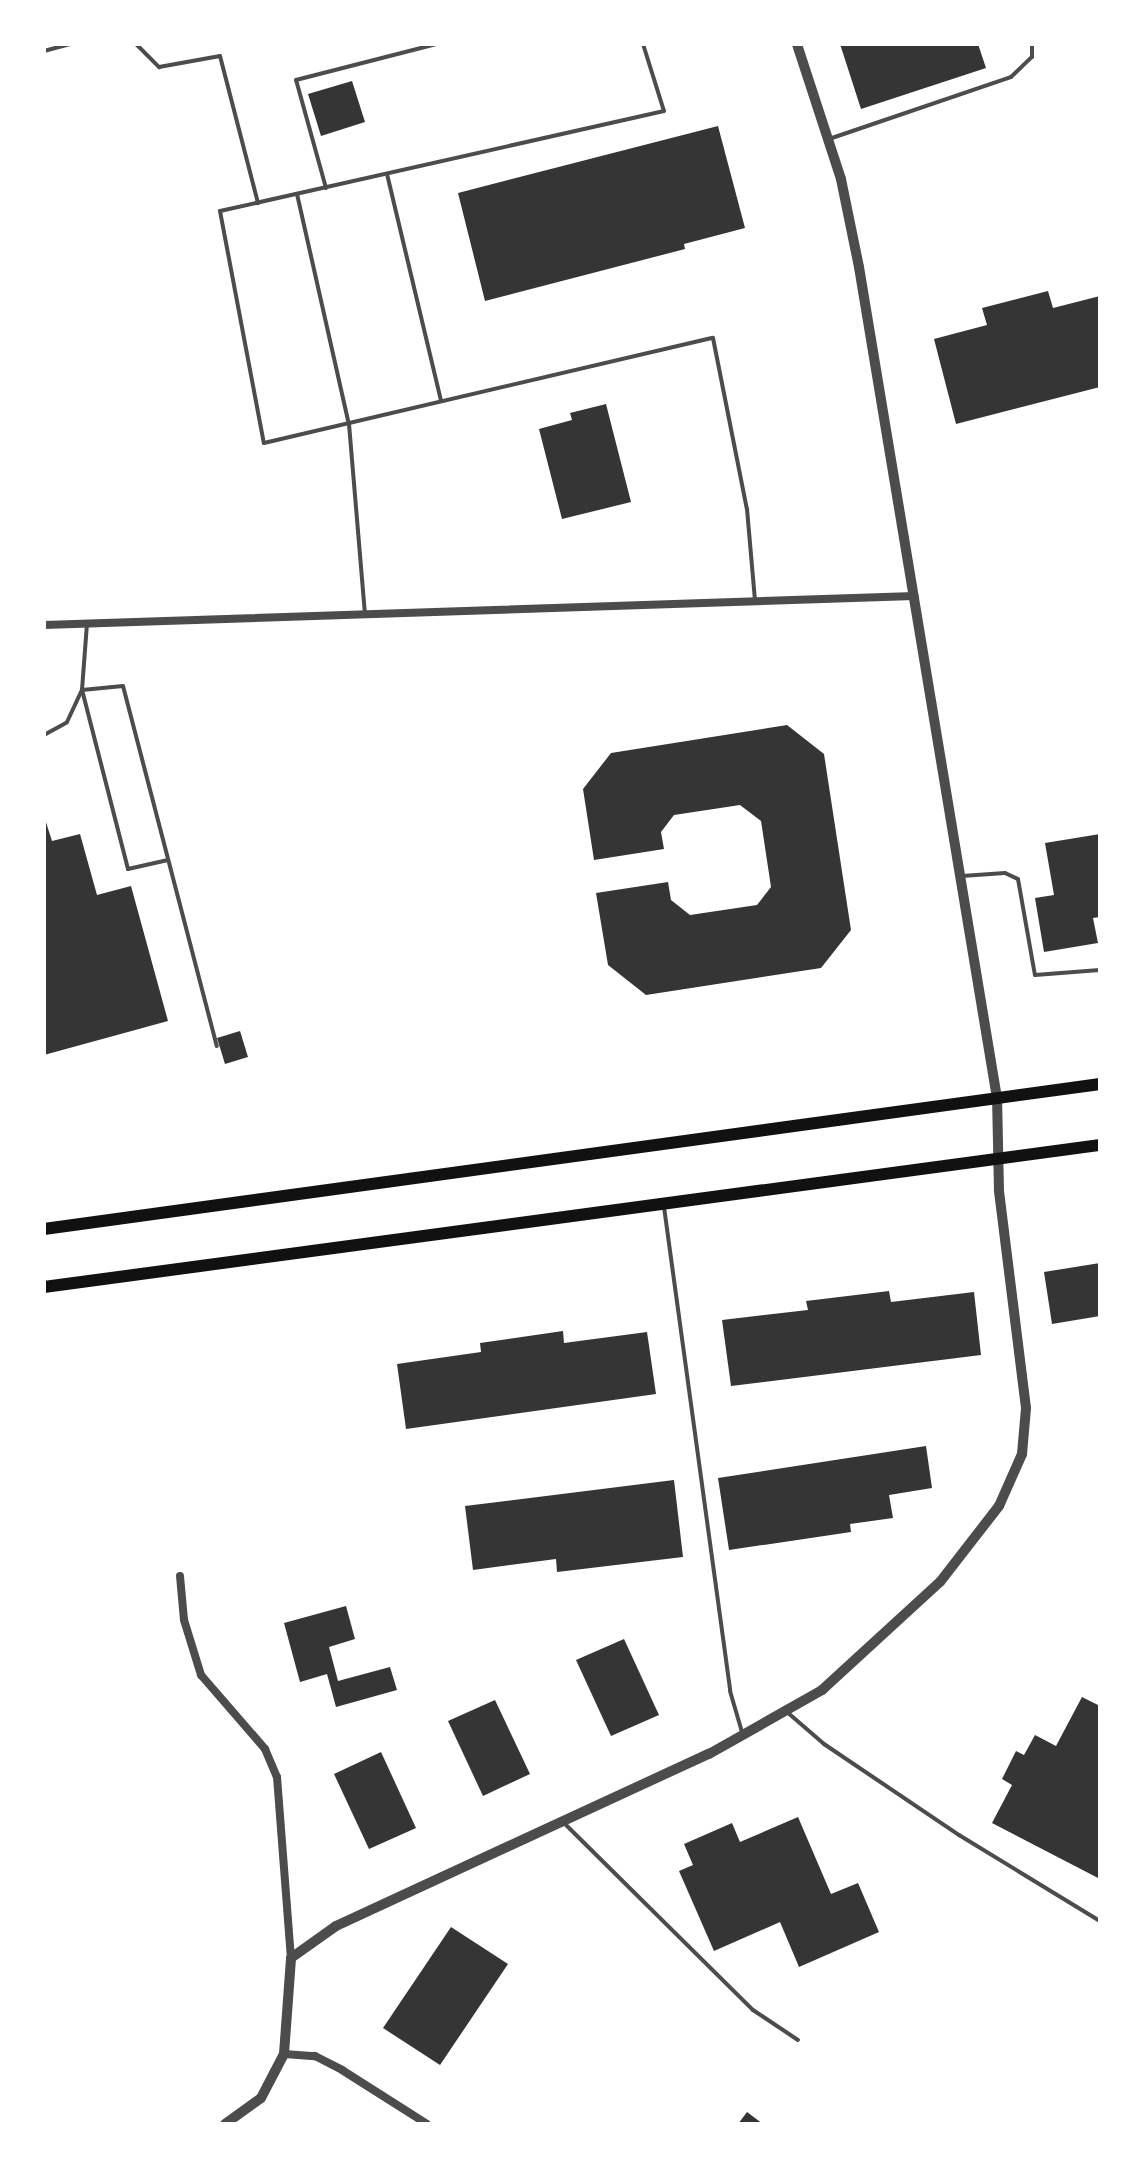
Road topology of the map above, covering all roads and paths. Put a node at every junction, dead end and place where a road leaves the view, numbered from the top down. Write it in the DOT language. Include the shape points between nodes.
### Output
graph roads {
  1 [pos="70,44"];
  2 [pos="136,44"];
  3 [pos="436,44"];
  4 [pos="643,44"];
  5 [pos="797,44"];
  6 [pos="1032,44"];
  7 [pos="44,51"];
  8 [pos="828,139"];
  9 [pos="387,174"];
  10 [pos="326,188"];
  11 [pos="297,194"];
  12 [pos="258,203"];
  13 [pos="442,402"];
  14 [pos="349,424"];
  15 [pos="915,596"];
  16 [pos="755,600"];
  17 [pos="365,614"];
  18 [pos="87,624"];
  19 [pos="44,625"];
  20 [pos="82,690"];
  21 [pos="44,735"];
  22 [pos="168,860"];
  23 [pos="961,876"];
  24 [pos="1100,970"];
  25 [pos="217,1046"];
  26 [pos="1100,1084"];
  27 [pos="997,1098"];
  28 [pos="1100,1145"];
  29 [pos="998,1155"];
  30 [pos="663,1205"];
  31 [pos="44,1229"];
  32 [pos="44,1287"];
  33 [pos="180,1576"];
  34 [pos="789,1710"];
  35 [pos="743,1736"];
  36 [pos="562,1821"];
  37 [pos="1100,1921"];
  38 [pos="291,1958"];
  39 [pos="798,2040"];
  40 [pos="284,2054"];
  41 [pos="225,2124"];
  42 [pos="427,2124"];
  1 -- 7 [label="lane"];
  2 -- 12 [label="lane" via="159,67 220,56"];
  3 -- 10 [label="lane" via="296,80"];
  4 -- 9 [label="lane" via="664,111"];
  5 -- 8 [label="street"];
  6 -- 8 [label="lane" via="1032,57 1011,77"];
  8 -- 15 [label="street" via="859,267"];
  9 -- 10 [label="lane"];
  9 -- 13 [label="lane"];
  10 -- 11 [label="lane"];
  11 -- 12 [label="lane"];
  11 -- 14 [label="lane"];
  12 -- 14 [label="lane" via="220,211 264,443"];
  13 -- 14 [label="lane"];
  13 -- 16 [label="lane" via="713,338 747,509"];
  14 -- 17 [label="lane"];
  15 -- 16 [label="street"];
  15 -- 23 [label="street"];
  16 -- 17 [label="street"];
  17 -- 18 [label="street"];
  18 -- 19 [label="street"];
  18 -- 20 [label="lane"];
  20 -- 21 [label="lane" via="67,722"];
  20 -- 22 [label="lane" via="123,686"];
  20 -- 22 [label="lane" via="128,869"];
  22 -- 25 [label="lane"];
  23 -- 24 [label="lane" via="1005,873 1018,879 1035,975"];
  23 -- 27 [label="street"];
  26 -- 27 [label="main road"];
  27 -- 29 [label="street"];
  27 -- 31 [label="main road"];
  28 -- 29 [label="main road"];
  29 -- 30 [label="main road"];
  29 -- 34 [label="street" via="1026,1408 1014,1475 980,1534 940,1582 869,1652"];
  30 -- 32 [label="main road"];
  30 -- 35 [label="lane" via="730,1691"];
  33 -- 38 [label="street" via="184,1620 201,1675 265,1749 277,1777"];
  34 -- 35 [label="street"];
  34 -- 37 [label="lane" via="824,1744"];
  35 -- 36 [label="street"];
  36 -- 38 [label="street" via="336,1926"];
  36 -- 39 [label="lane" via="753,2010"];
  38 -- 40 [label="street"];
  40 -- 41 [label="street" via="261,2098"];
  40 -- 42 [label="street" via="328,2063"];
}
